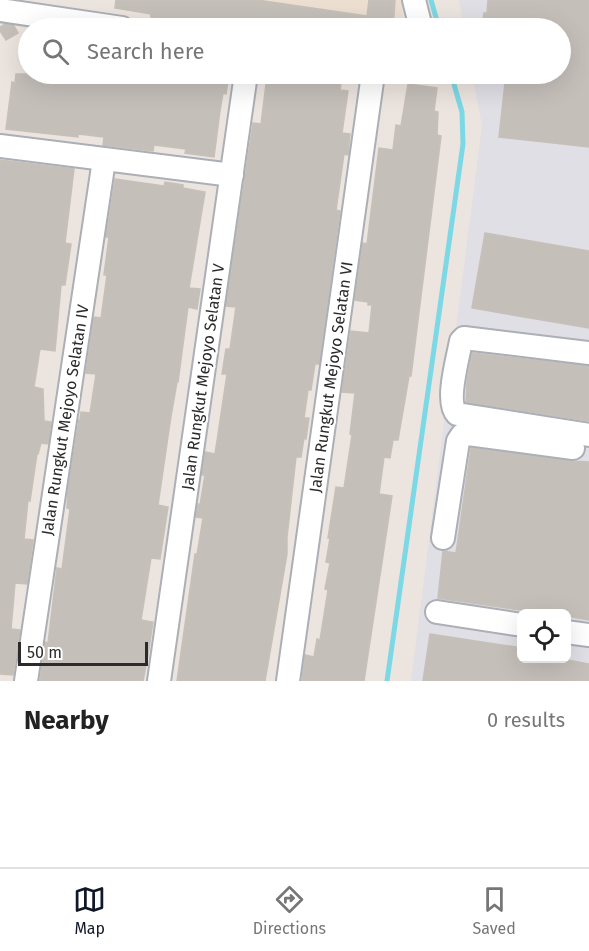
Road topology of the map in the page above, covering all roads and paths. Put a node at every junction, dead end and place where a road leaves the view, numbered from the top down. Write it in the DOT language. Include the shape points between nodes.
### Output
graph roads {
  1 [pos="414,0"];
  2 [pos="0,10"];
  3 [pos="54,18"];
  4 [pos="418,18"];
  5 [pos="245,84"];
  6 [pos="372,84"];
  7 [pos="0,146"];
  8 [pos="104,160"];
  9 [pos="232,175"];
  10 [pos="462,329"];
  11 [pos="589,343"];
  12 [pos="589,353"];
  13 [pos="589,435"];
  14 [pos="589,450"];
  15 [pos="443,538"];
  16 [pos="437,612"];
  17 [pos="517,624"];
  18 [pos="571,633"];
  19 [pos="589,635"];
  20 [pos="26,681"];
  21 [pos="159,681"];
  22 [pos="288,681"];
  1 -- 4 [label="street"];
  2 -- 3 [label="street"];
  5 -- 9 [label="street, Jalan Rungkut Mejoyo Selatan V"];
  6 -- 22 [label="street, Jalan Rungkut Mejoyo Selatan VI"];
  7 -- 8 [label="street"];
  8 -- 9 [label="street"];
  8 -- 20 [label="street, Jalan Rungkut Mejoyo Selatan IV"];
  9 -- 21 [label="street, Jalan Rungkut Mejoyo Selatan V"];
  10 -- 11 [label="street"];
  12 -- 13 [label="street" via="464,338 451,398 457,414"];
  14 -- 15 [label="street" via="462,435"];
  16 -- 17 [label="street"];
  18 -- 19 [label="street"];
}
